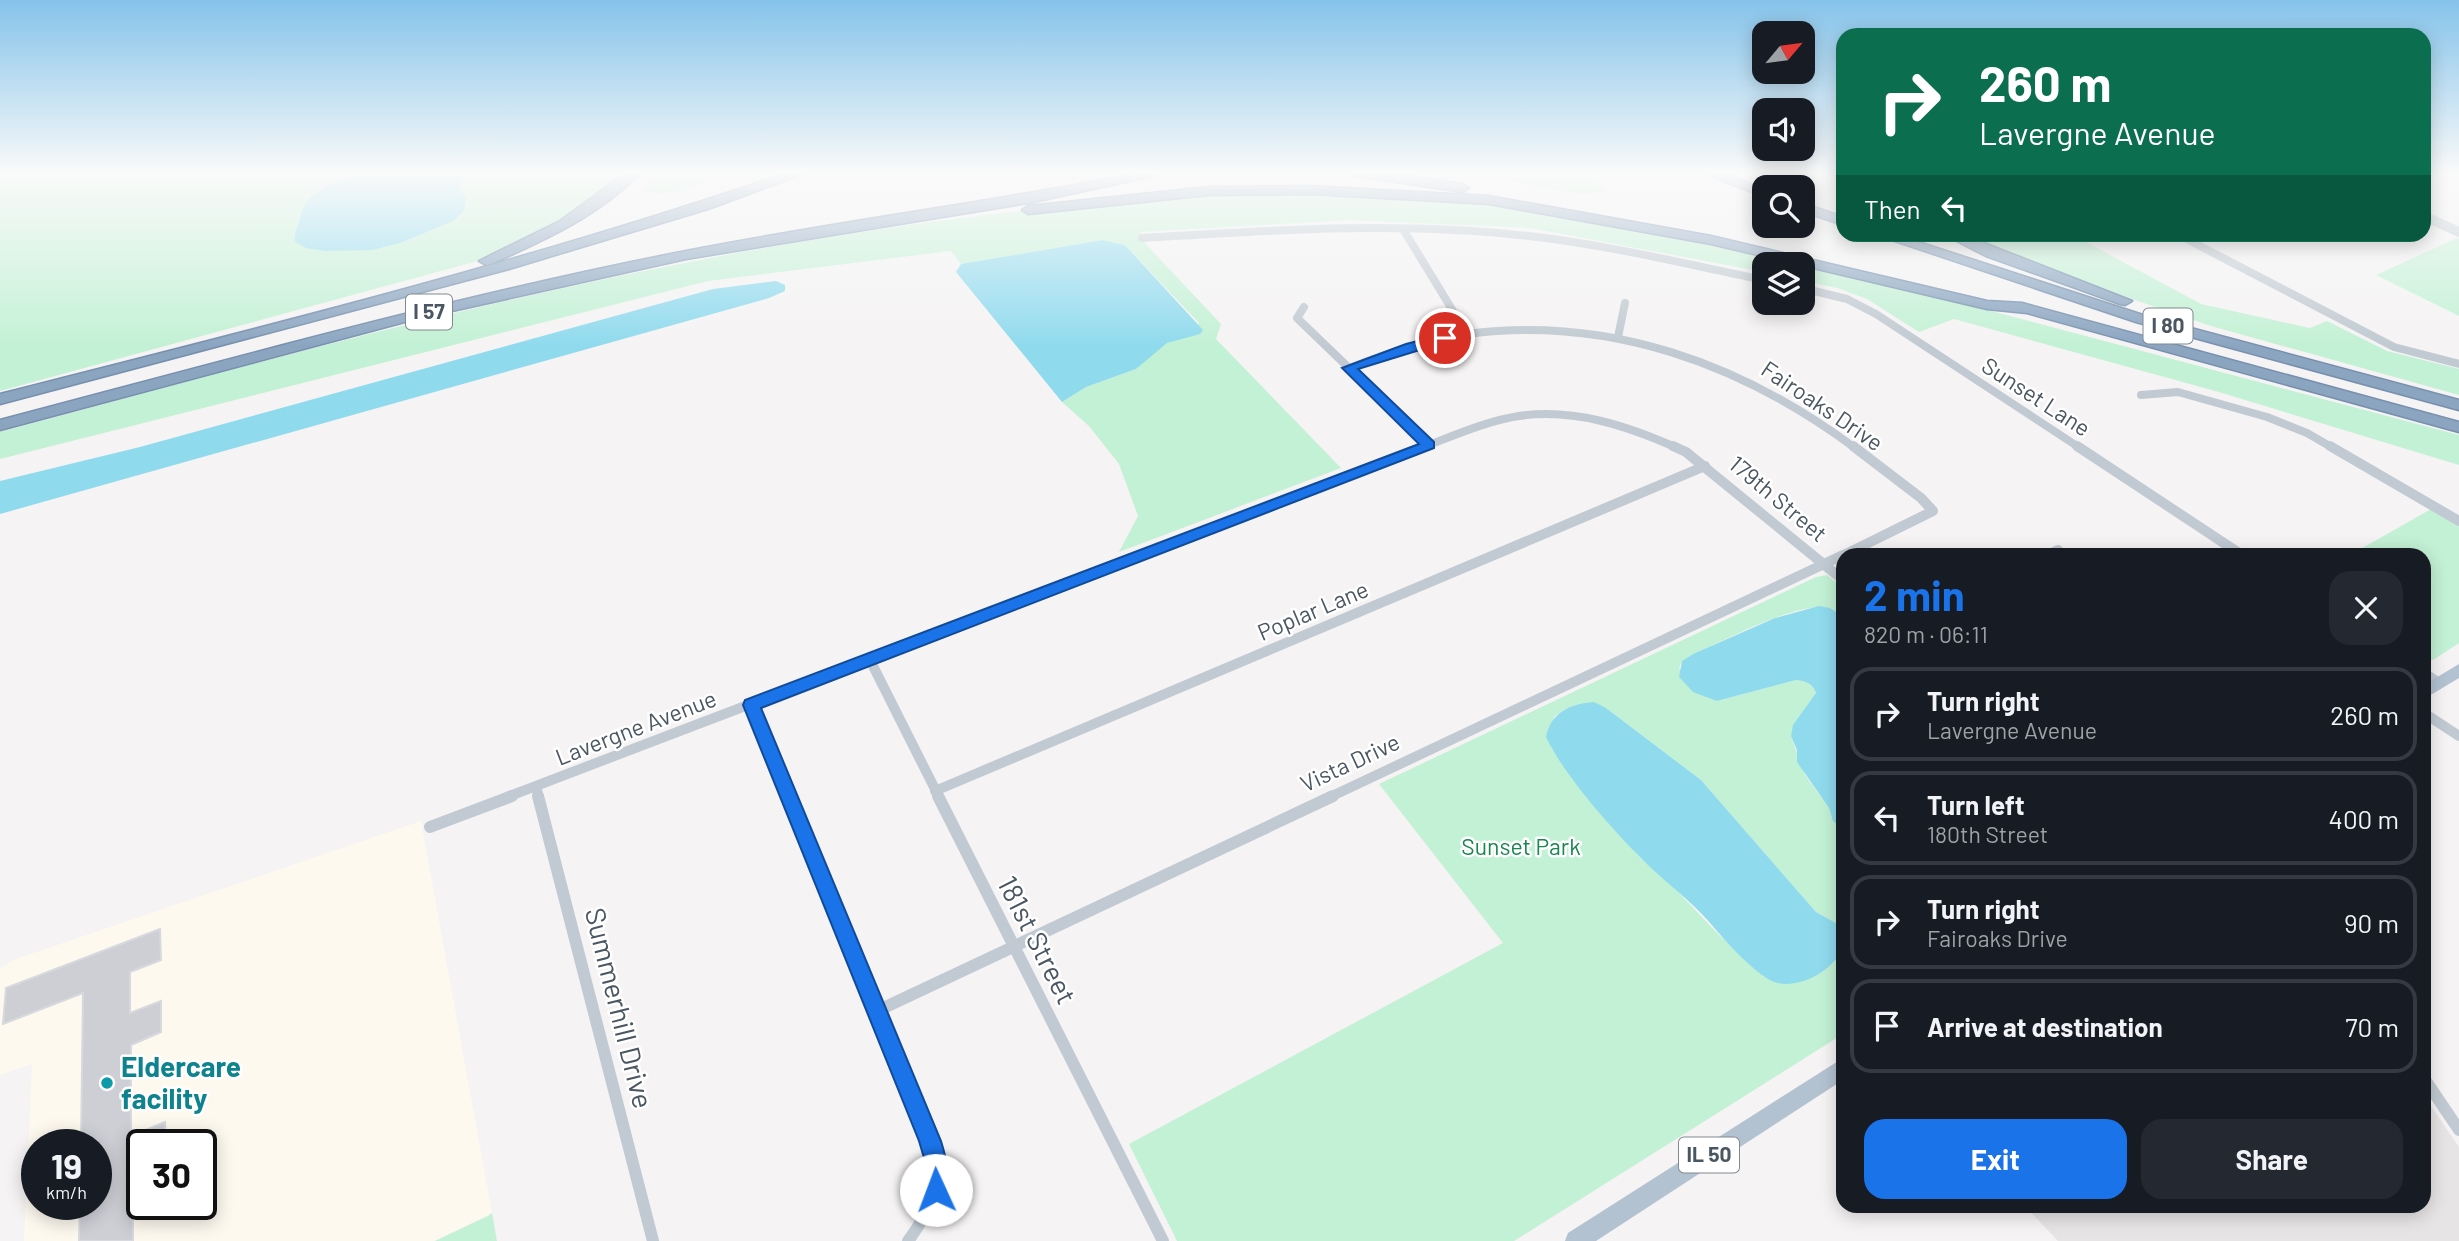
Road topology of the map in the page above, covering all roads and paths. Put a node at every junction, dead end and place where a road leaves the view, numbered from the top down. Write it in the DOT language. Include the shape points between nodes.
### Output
graph roads {
  1 [pos="556,230"];
  2 [pos="632,230"];
  3 [pos="831,230"];
  4 [pos="1278,230"];
  5 [pos="1404,230"];
  6 [pos="1416,230"];
  7 [pos="1663,230"];
  8 [pos="1697,230"];
  9 [pos="1142,238"];
  10 [pos="1905,242"];
  11 [pos="1969,242"];
  12 [pos="2192,242"];
  13 [pos="1752,278"];
  14 [pos="1815,291"];
  15 [pos="1625,303"];
  16 [pos="1304,307"];
  17 [pos="2026,309"];
  18 [pos="1467,334"];
  19 [pos="1618,337"];
  20 [pos="181,352"];
  21 [pos="2459,364"];
  22 [pos="1349,368"];
  23 [pos="2141,395"];
  24 [pos="0,400"];
  25 [pos="2459,405"];
  26 [pos="0,425"];
  27 [pos="2459,427"];
  28 [pos="1429,445"];
  29 [pos="1686,452"];
  30 [pos="1705,466"];
  31 [pos="1933,511"];
  32 [pos="2459,521"];
  33 [pos="1857,548"];
  34 [pos="2231,548"];
  35 [pos="1836,558"];
  36 [pos="1824,564"];
  37 [pos="1836,574"];
  38 [pos="870,660"];
  39 [pos="2459,670"];
  40 [pos="2431,678"];
  41 [pos="2439,683"];
  42 [pos="2431,688"];
  43 [pos="751,705"];
  44 [pos="2431,718"];
  45 [pos="2459,736"];
  46 [pos="536,786"];
  47 [pos="935,791"];
  48 [pos="430,827"];
  49 [pos="1013,947"];
  50 [pos="877,1011"];
  51 [pos="1836,1073"];
  52 [pos="2431,1088"];
  53 [pos="2459,1130"];
  54 [pos="653,1241"];
  55 [pos="908,1241"];
  56 [pos="1163,1241"];
  57 [pos="1576,1241"];
  1 -- 20 [label="highway" via="476,265"];
  2 -- 20 [label="highway, I 57"];
  3 -- 26 [label="highway, I 57" via="414,315"];
  4 -- 9 [label="street"];
  5 -- 18 [label="street"];
  6 -- 13 [label="street" via="1559,240"];
  7 -- 17 [label="highway" via="1987,305"];
  8 -- 17 [label="highway, I 80"];
  10 -- 25 [label="highway, I 80" via="2141,319"];
  11 -- 25 [label="highway" via="2221,333"];
  12 -- 21 [label="street" via="2394,347"];
  14 -- 34 [label="street, Sunset Lane" via="1847,299 1876,314"];
  15 -- 19 [label="street"];
  16 -- 22 [label="street" via="1297,318"];
  17 -- 27 [label="highway, I 80"];
  18 -- 19 [label="street, Fairoaks Drive" via="1539,330"];
  18 -- 22 [label="street, Fairoaks Drive" via="1410,346"];
  19 -- 31 [label="street, Fairoaks Drive" via="1703,361 1769,391 1826,428"];
  20 -- 24 [label="highway, I 57"];
  22 -- 28 [label="street"];
  23 -- 32 [label="street" via="2178,392 2267,417 2307,433"];
  28 -- 29 [label="street, Lavergne Avenue" via="1503,419 1558,415 1591,417 1633,428"];
  28 -- 38 [label="street, Lavergne Avenue"];
  29 -- 30 [label="street, 179th Street"];
  30 -- 36 [label="street, 179th Street"];
  30 -- 47 [label="street, Poplar Lane"];
  31 -- 33 [label="street, Vista Drive"];
  35 -- 36 [label="street, Vista Drive"];
  36 -- 37 [label="street, 179th Street"];
  36 -- 49 [label="street, Vista Drive"];
  38 -- 43 [label="street, Lavergne Avenue"];
  38 -- 47 [label="street, 181st Street"];
  39 -- 41 [label="main road"];
  40 -- 41 [label="street"];
  41 -- 42 [label="main road"];
  43 -- 46 [label="street, Lavergne Avenue"];
  43 -- 50 [label="street"];
  44 -- 45 [label="street"];
  46 -- 48 [label="street, Lavergne Avenue"];
  46 -- 54 [label="street, Summerhill Drive"];
  47 -- 49 [label="street, 181st Street"];
  49 -- 50 [label="street, Vista Drive"];
  49 -- 56 [label="street, 181st Street"];
  50 -- 55 [label="street" via="938,1168 931,1204"];
  51 -- 57 [label="main road, IL 50"];
  52 -- 53 [label="street"];
}
